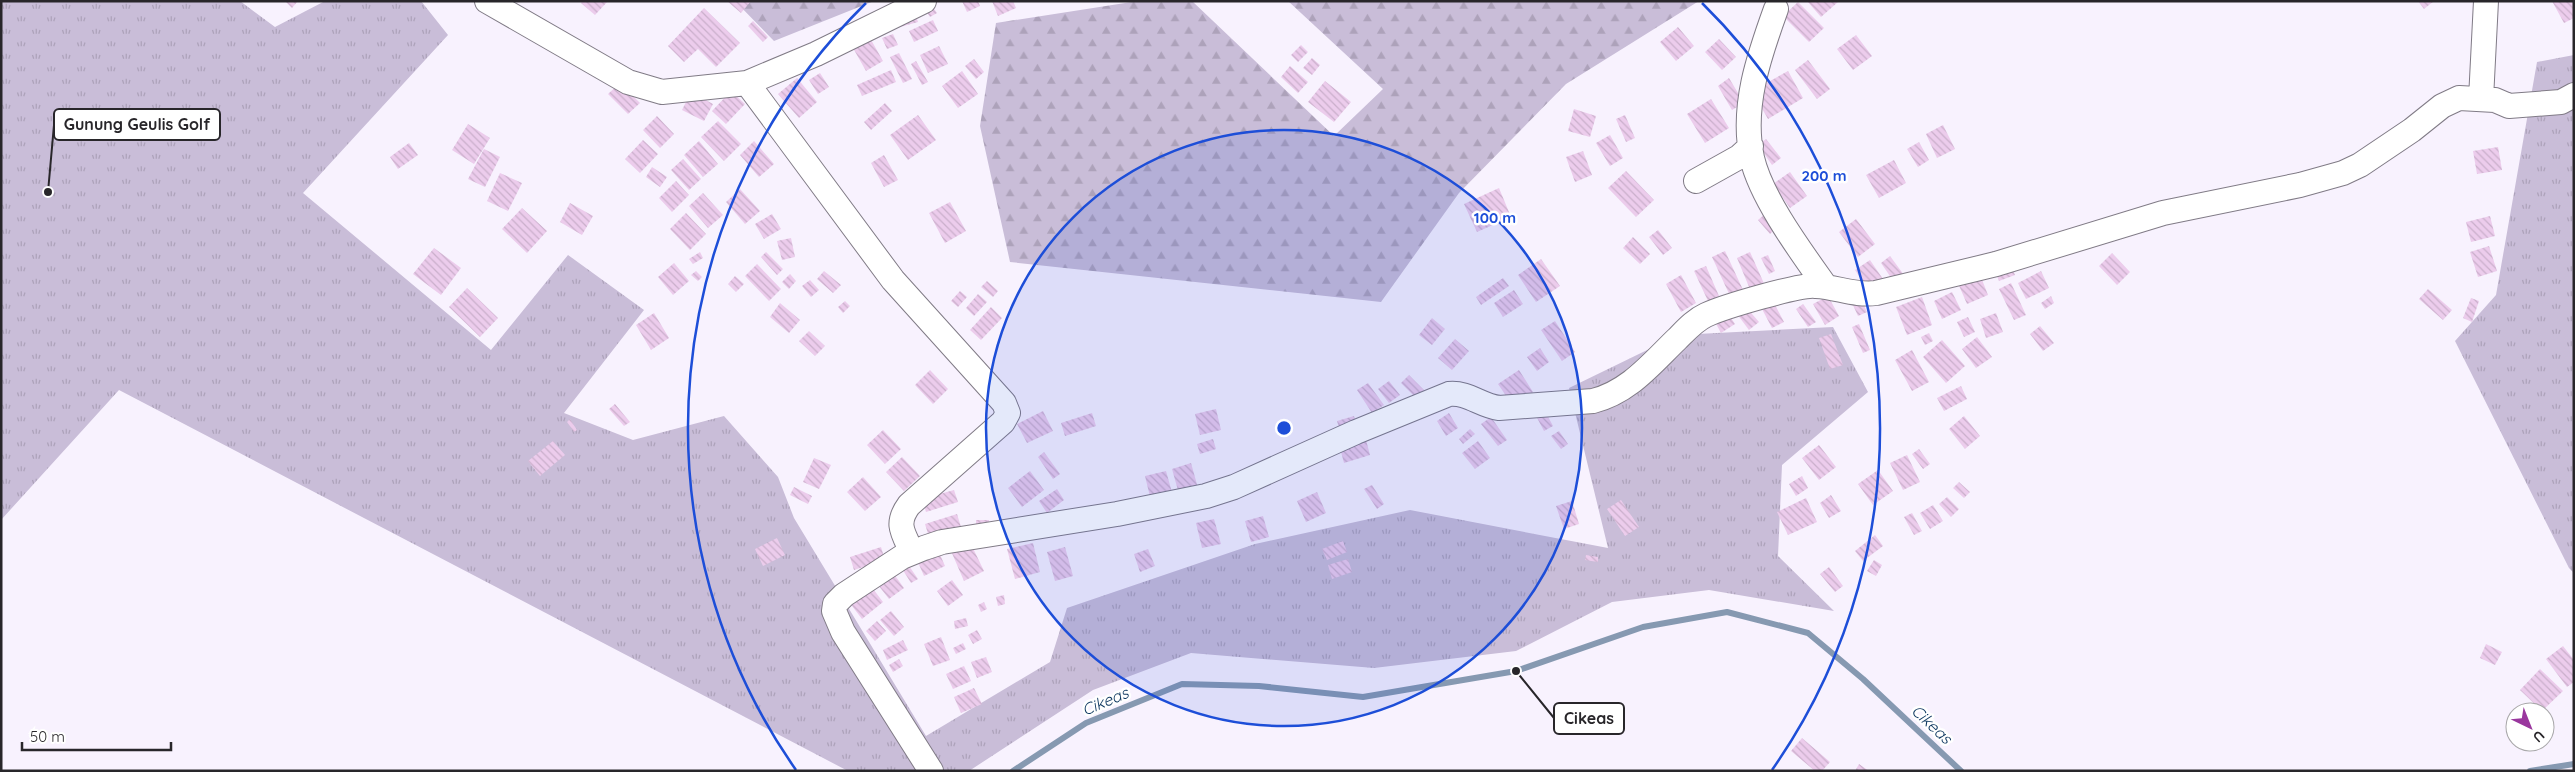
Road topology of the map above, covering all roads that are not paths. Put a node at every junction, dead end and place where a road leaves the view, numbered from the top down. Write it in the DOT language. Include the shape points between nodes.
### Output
graph roads {
  1 [pos="487,1"];
  2 [pos="924,1"];
  3 [pos="2486,1"];
  4 [pos="1776,9"];
  5 [pos="747,83"];
  6 [pos="2574,94"];
  7 [pos="2481,99"];
  8 [pos="1751,146"];
  9 [pos="1696,181"];
  10 [pos="1826,287"];
  11 [pos="912,552"];
  12 [pos="931,771"];
  1 -- 5 [label="street" via="628,82 646,88 662,92"];
  2 -- 5 [label="street" via="816,54"];
  3 -- 7 [label="street"];
  4 -- 8 [label="street" via="1760,52 1751,94"];
  5 -- 11 [label="street" via="892,280 1004,403 1008,413 1004,422 909,505 901,516 901,529"];
  6 -- 7 [label="street" via="2561,102 2515,106"];
  7 -- 10 [label="street" via="2454,99 2360,165 2324,179 2163,213 1996,264 1876,294 1865,295"];
  8 -- 9 [label="street" via="1739,157"];
  8 -- 10 [label="street" via="1759,178 1802,253"];
  10 -- 11 [label="street" via="1814,285 1705,315 1636,379 1608,397 1499,408 1461,394 1449,394 1234,487 1206,496 942,542"];
  11 -- 12 [label="street" via="844,595 835,604 834,611 842,632"];
}
